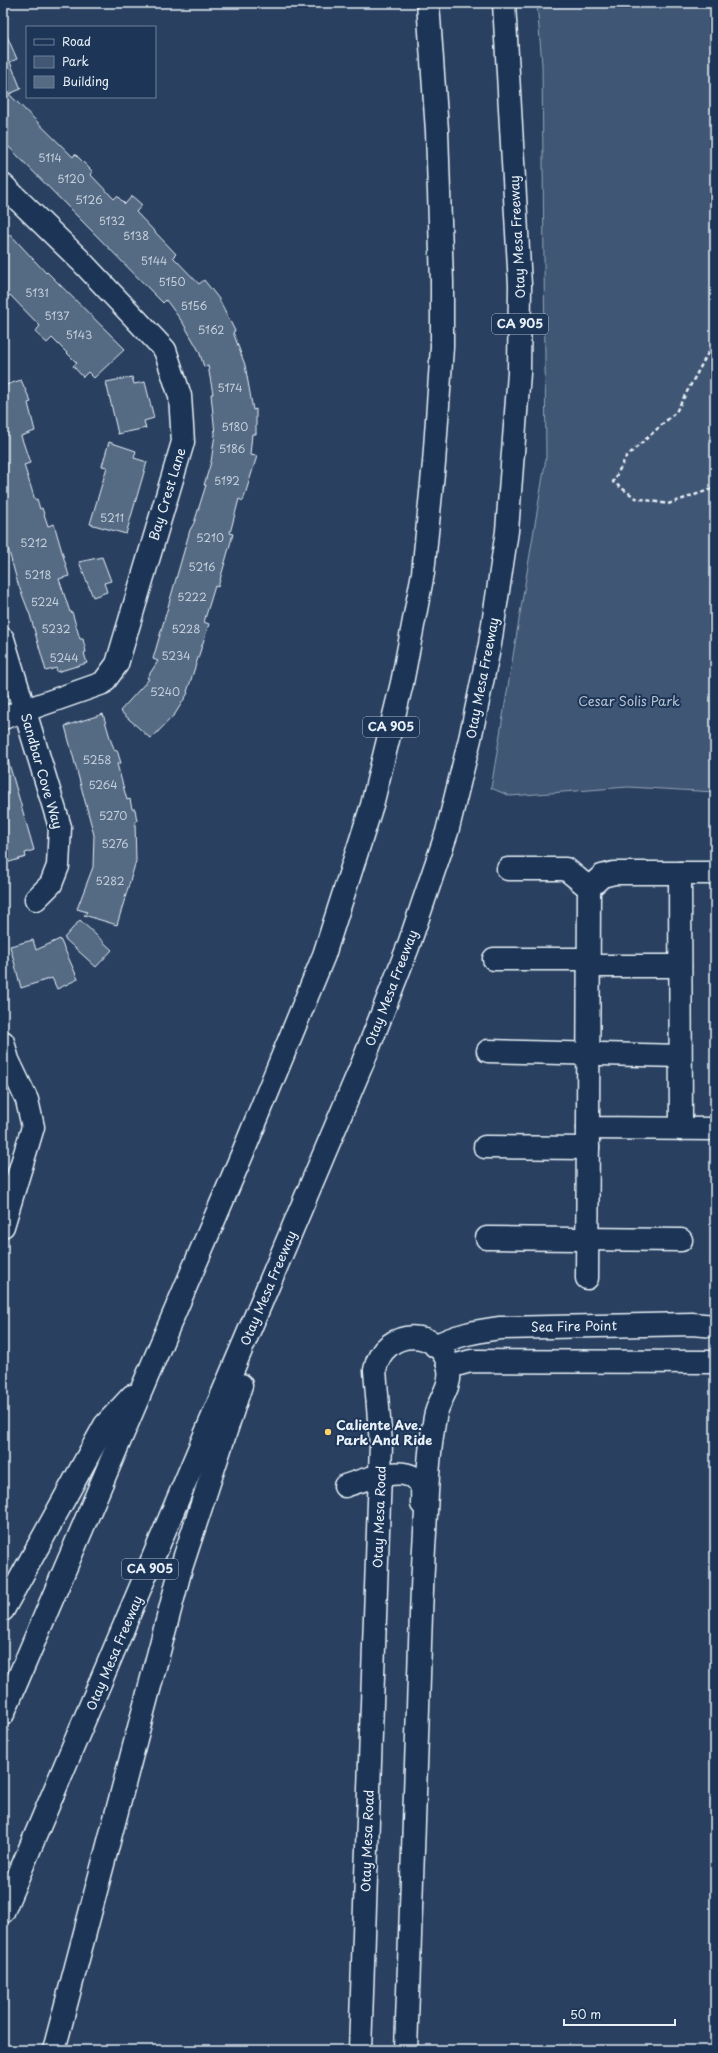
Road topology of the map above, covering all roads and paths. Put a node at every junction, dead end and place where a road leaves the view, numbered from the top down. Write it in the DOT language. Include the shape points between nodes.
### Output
graph roads {
  1 [pos="428,3"];
  2 [pos="504,3"];
  3 [pos="3,185"];
  4 [pos="715,340"];
  5 [pos="715,488"];
  6 [pos="3,639"];
  7 [pos="25,711"];
  8 [pos="3,718"];
  9 [pos="508,869"];
  10 [pos="680,873"];
  11 [pos="715,873"];
  12 [pos="589,888"];
  13 [pos="36,899"];
  14 [pos="494,959"];
  15 [pos="588,962"];
  16 [pos="680,966"];
  17 [pos="3,1042"];
  18 [pos="488,1051"];
  19 [pos="587,1053"];
  20 [pos="680,1056"];
  21 [pos="681,1129"];
  22 [pos="715,1129"];
  23 [pos="588,1138"];
  24 [pos="486,1146"];
  25 [pos="295,1224"];
  26 [pos="3,1226"];
  27 [pos="487,1238"];
  28 [pos="588,1240"];
  29 [pos="681,1240"];
  30 [pos="587,1278"];
  31 [pos="715,1326"];
  32 [pos="436,1346"];
  33 [pos="715,1362"];
  34 [pos="449,1367"];
  35 [pos="142,1385"];
  36 [pos="380,1475"];
  37 [pos="379,1507"];
  38 [pos="425,1534"];
  39 [pos="3,1610"];
  40 [pos="3,1714"];
  41 [pos="3,1912"];
  42 [pos="54,2050"];
  43 [pos="360,2050"];
  44 [pos="406,2050"];
  1 -- 35 [label="main road, CA 905" via="438,131 442,347 423,573 402,683 372,805 324,955 244,1150"];
  2 -- 25 [label="main road, Otay Mesa Freeway / CA 905" via="520,285 519,365 507,531 490,644 447,832 408,946"];
  3 -- 7 [label="main road, Bay Crest Lane" via="77,257 165,350 180,396 183,442 117,664 103,683"];
  4 -- 5 [label="path" via="676,412 626,457 612,482 636,498 668,504"];
  6 -- 7 [label="main road, Sandbar Cove Way"];
  7 -- 8 [label="main road, Bay Crest Lane"];
  7 -- 13 [label="main road, Sandbar Cove Way" via="60,827 58,866 51,884"];
  9 -- 12 [label="main road" via="566,870"];
  10 -- 11 [label="main road"];
  10 -- 12 [label="main road" via="614,873 602,876"];
  10 -- 16 [label="main road"];
  12 -- 15 [label="main road"];
  14 -- 15 [label="main road"];
  15 -- 16 [label="main road"];
  15 -- 19 [label="main road"];
  16 -- 20 [label="main road"];
  17 -- 26 [label="main road" via="8,1060 28,1100 33,1127"];
  18 -- 19 [label="main road"];
  19 -- 20 [label="main road"];
  19 -- 23 [label="main road"];
  20 -- 21 [label="main road"];
  21 -- 22 [label="main road"];
  21 -- 23 [label="main road"];
  23 -- 24 [label="main road"];
  23 -- 28 [label="main road"];
  25 -- 41 [label="main road, Otay Mesa Freeway / CA 905"];
  25 -- 42 [label="main road" via="181,1568"];
  27 -- 28 [label="main road"];
  28 -- 29 [label="main road"];
  28 -- 30 [label="main road"];
  31 -- 32 [label="main road, Sea Fire Point" via="692,1324 500,1328 472,1332"];
  32 -- 34 [label="main road, Otay Mesa Road"];
  32 -- 36 [label="main road, Otay Mesa Road" via="419,1337 406,1336 386,1347 377,1362"];
  33 -- 34 [label="main road" via="471,1361"];
  34 -- 38 [label="main road" via="449,1381 438,1405 434,1423"];
  35 -- 39 [label="main road" via="105,1425"];
  35 -- 40 [label="main road, CA 905"];
  36 -- 37 [label="main road, Otay Mesa Road"];
  36 -- 37 [label="main road" via="345,1486 361,1491"];
  36 -- 38 [label="main road" via="406,1475 421,1486"];
  37 -- 43 [label="main road, Otay Mesa Road"];
  38 -- 44 [label="main road"];
}
